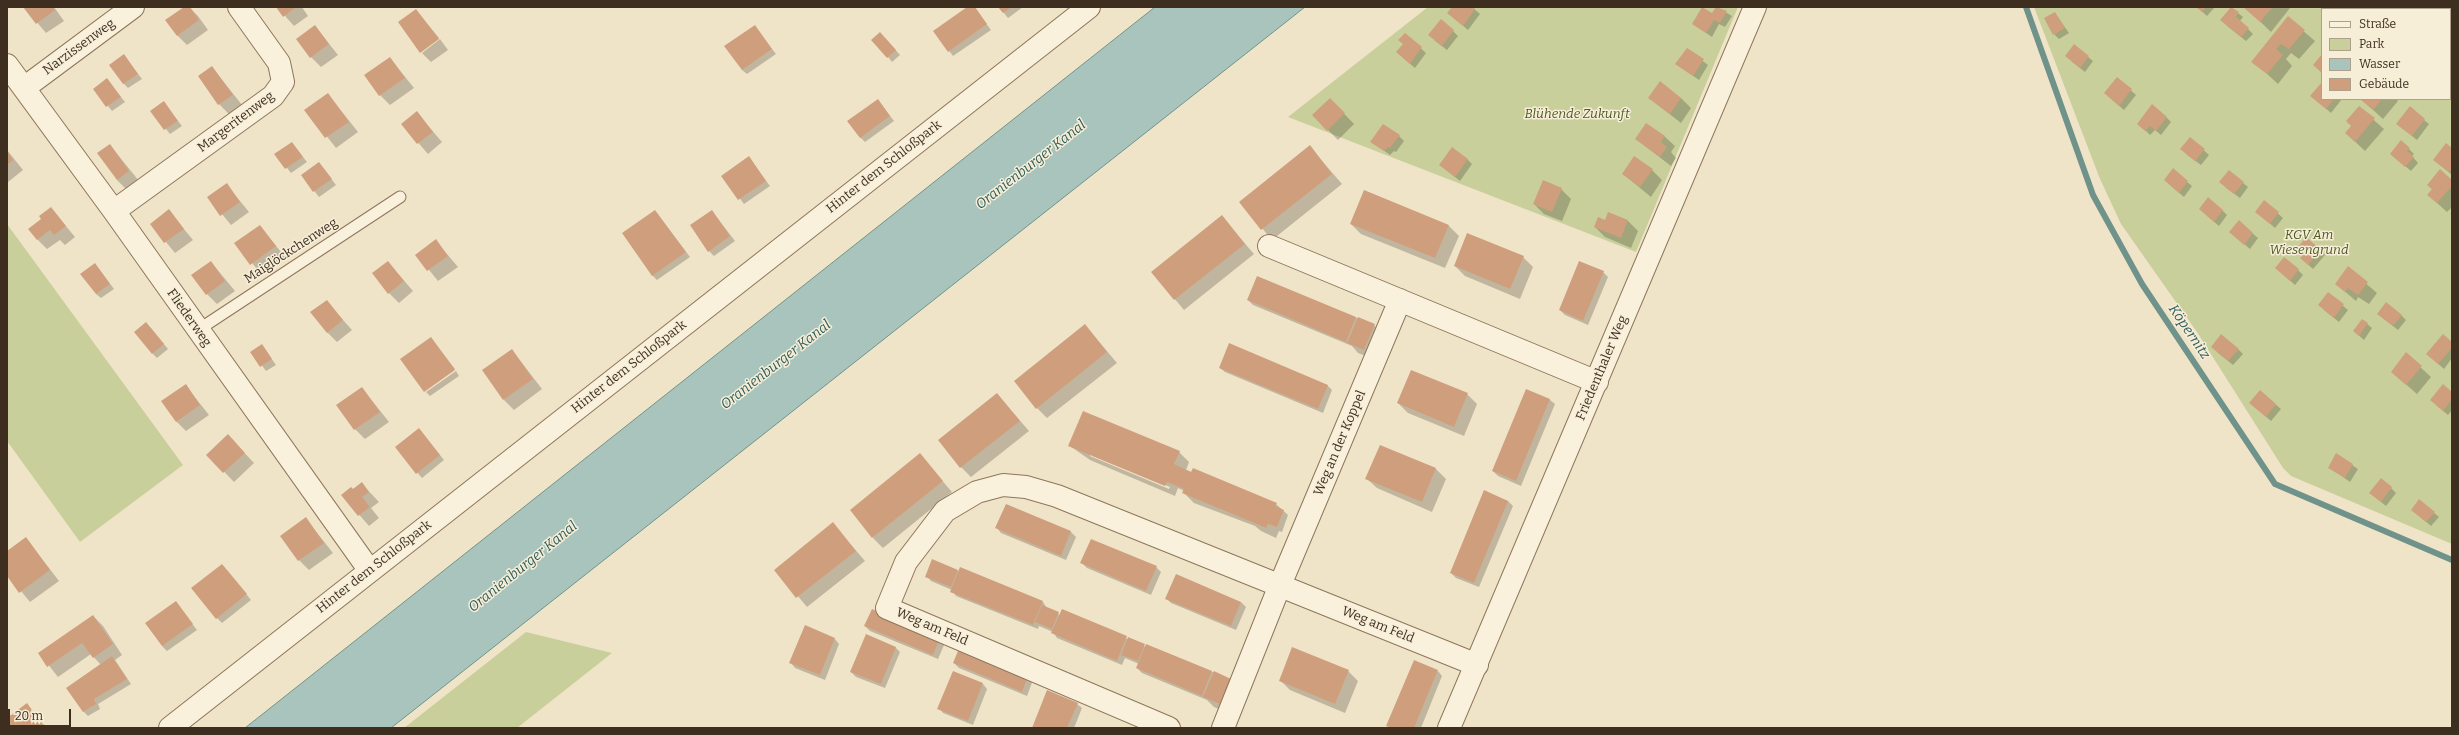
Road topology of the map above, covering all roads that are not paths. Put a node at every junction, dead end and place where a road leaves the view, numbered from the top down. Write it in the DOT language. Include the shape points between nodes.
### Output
graph roads {
  1 [pos="133,7"];
  2 [pos="238,7"];
  3 [pos="1089,7"];
  4 [pos="1755,7"];
  5 [pos="7,66"];
  6 [pos="24,88"];
  7 [pos="400,197"];
  8 [pos="114,211"];
  9 [pos="1269,246"];
  10 [pos="1400,300"];
  11 [pos="198,330"];
  12 [pos="1596,382"];
  13 [pos="370,571"];
  14 [pos="1280,585"];
  15 [pos="1477,665"];
  16 [pos="170,728"];
  17 [pos="1169,728"];
  18 [pos="1223,728"];
  19 [pos="1449,728"];
  1 -- 6 [label="street, Narzissenweg"];
  2 -- 8 [label="street, Margeritenweg" via="279,63 283,82 273,96"];
  3 -- 13 [label="street, Hinter dem Schloßpark"];
  4 -- 12 [label="street, Friedenthaler Weg"];
  5 -- 6 [label="street, Fliederweg"];
  6 -- 8 [label="street, Fliederweg"];
  7 -- 11 [label="lane, Maiglöckchenweg"];
  8 -- 11 [label="street, Fliederweg"];
  9 -- 10 [label="street"];
  10 -- 12 [label="street"];
  10 -- 14 [label="street, Weg an der Koppel"];
  11 -- 13 [label="street, Fliederweg"];
  12 -- 15 [label="street, Friedenthaler Weg"];
  13 -- 16 [label="street, Hinter dem Schloßpark"];
  14 -- 15 [label="street, Weg am Feld"];
  14 -- 17 [label="street, Weg am Feld" via="1057,496 1026,487 1003,485 977,492 946,511 906,562 888,608"];
  14 -- 18 [label="street"];
  15 -- 19 [label="street, Friedenthaler Weg"];
}
